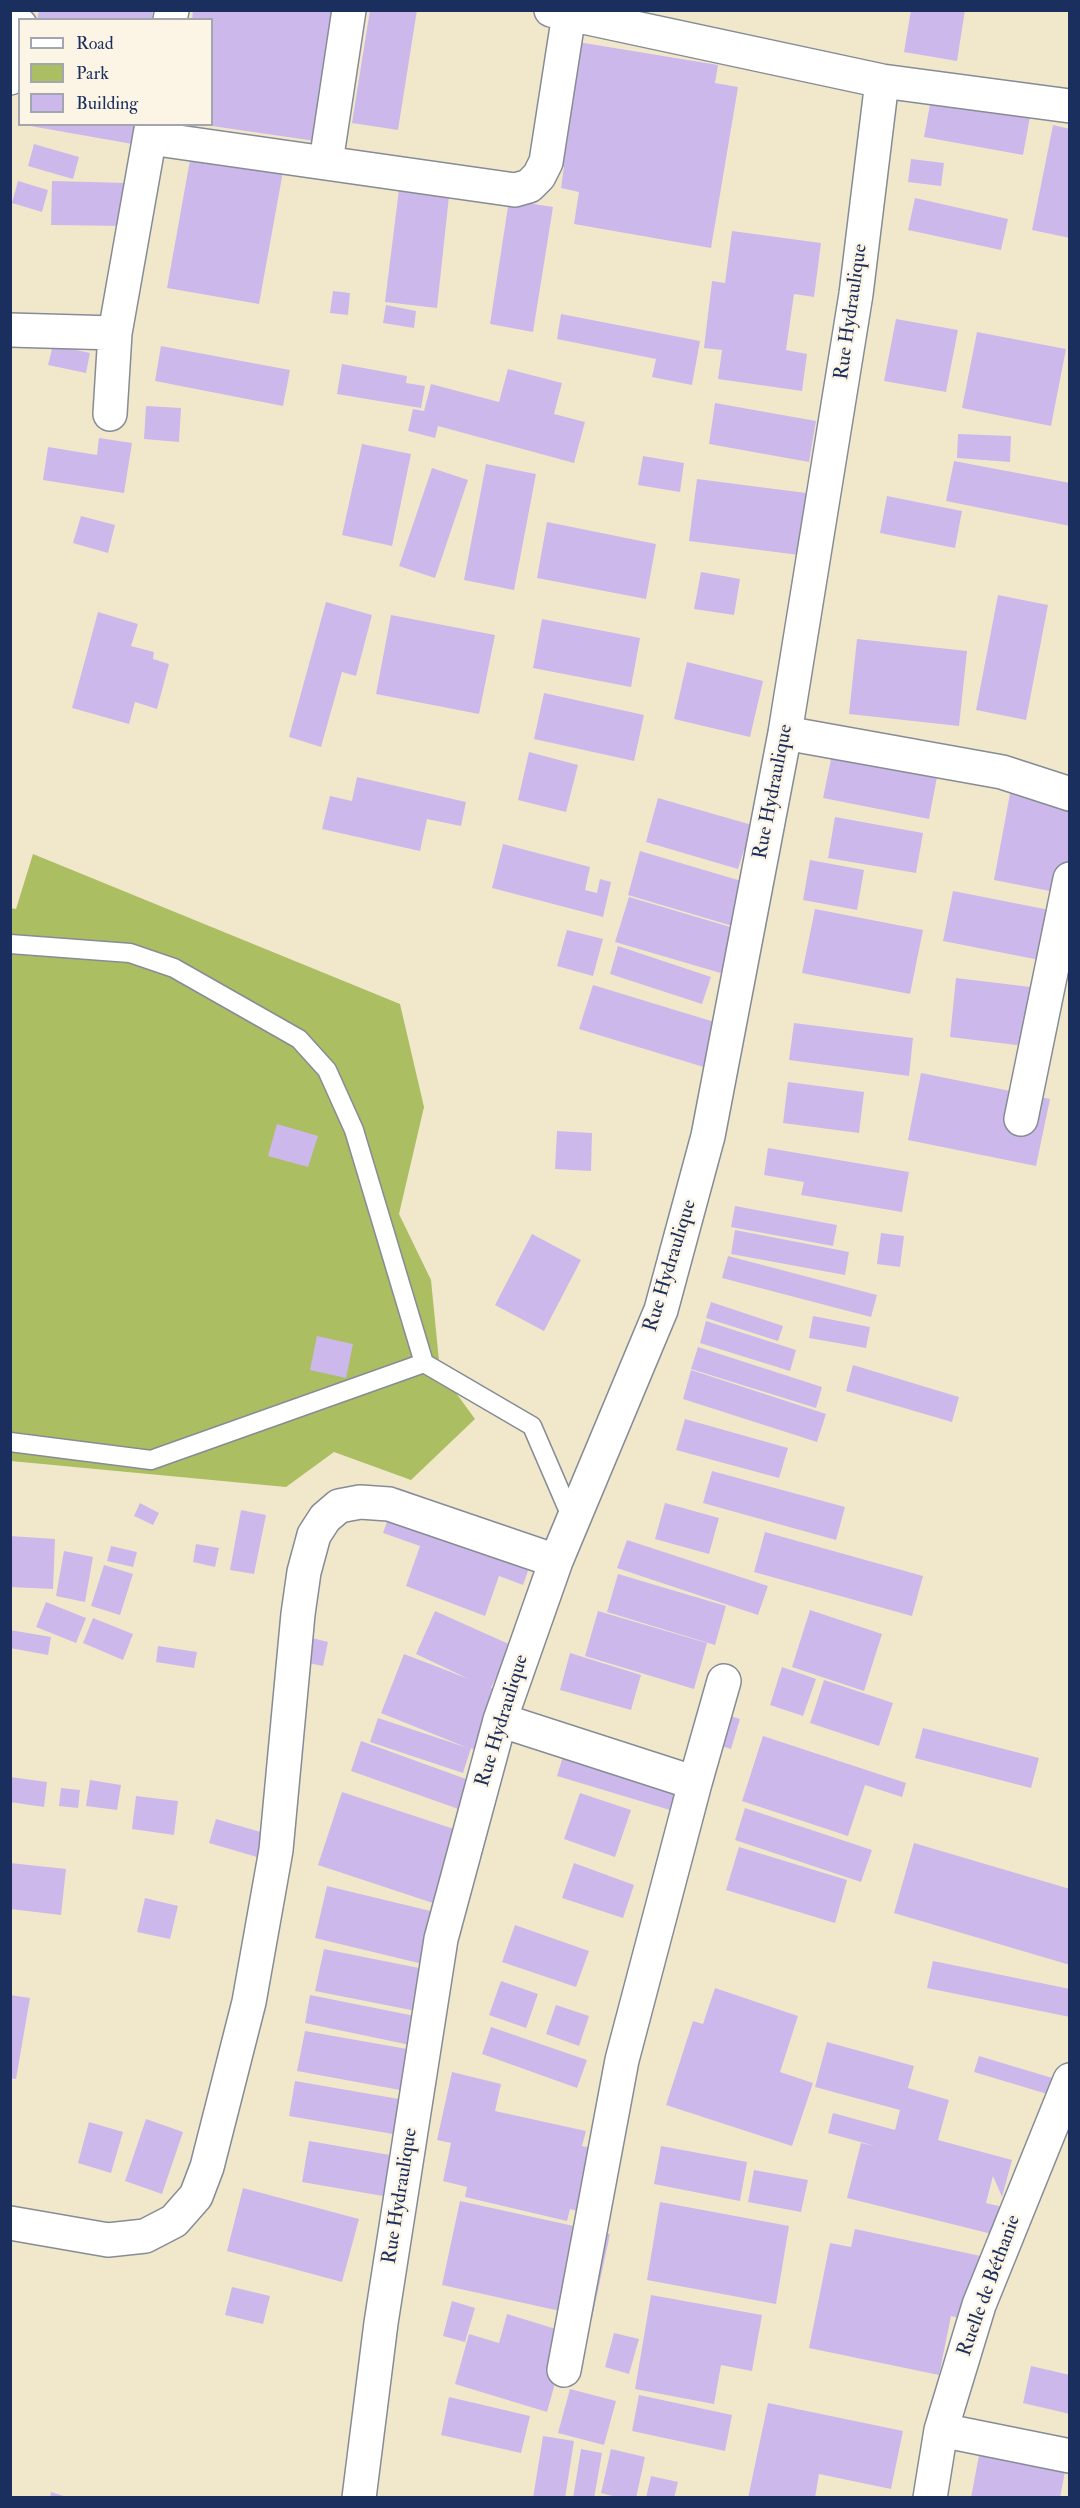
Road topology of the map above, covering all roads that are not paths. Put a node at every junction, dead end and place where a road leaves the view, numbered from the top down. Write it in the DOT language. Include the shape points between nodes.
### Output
graph roads {
  1 [pos="349,10"];
  2 [pos="560,12"];
  3 [pos="18,36"];
  4 [pos="10,78"];
  5 [pos="882,81"];
  6 [pos="1070,106"];
  7 [pos="151,131"];
  8 [pos="326,162"];
  9 [pos="10,330"];
  10 [pos="116,333"];
  11 [pos="110,414"];
  12 [pos="785,733"];
  13 [pos="1070,794"];
  14 [pos="1070,879"];
  15 [pos="10,944"];
  16 [pos="1021,1119"];
  17 [pos="424,1363"];
  18 [pos="10,1442"];
  19 [pos="573,1521"];
  20 [pos="555,1561"];
  21 [pos="724,1681"];
  22 [pos="500,1720"];
  23 [pos="695,1783"];
  24 [pos="1070,2080"];
  25 [pos="10,2223"];
  26 [pos="564,2370"];
  27 [pos="941,2430"];
  28 [pos="1070,2456"];
  29 [pos="359,2498"];
  30 [pos="930,2498"];
  1 -- 8 [label="street"];
  2 -- 5 [label="street"];
  2 -- 8 [label="street" via="546,162 529,186 515,190"];
  3 -- 4 [label="street"];
  5 -- 6 [label="street"];
  5 -- 12 [label="street, Rue Hydraulique" via="856,294"];
  7 -- 8 [label="street"];
  7 -- 10 [label="street"];
  9 -- 10 [label="street"];
  10 -- 11 [label="street"];
  12 -- 13 [label="street" via="1002,772"];
  12 -- 19 [label="street, Rue Hydraulique" via="702,1160 661,1310"];
  14 -- 16 [label="street"];
  15 -- 17 [label="lane" via="130,953 174,968 299,1039 327,1070 354,1130"];
  17 -- 18 [label="lane" via="151,1460"];
  17 -- 19 [label="lane" via="532,1426"];
  19 -- 20 [label="street, Rue Hydraulique"];
  20 -- 22 [label="street, Rue Hydraulique"];
  20 -- 25 [label="street" via="389,1504 360,1502 339,1506 325,1518 314,1535 304,1572 276,1850 249,2001 207,2167 196,2196 174,2221 145,2236 108,2240"];
  21 -- 23 [label="street"];
  22 -- 23 [label="street"];
  22 -- 29 [label="street, Rue Hydraulique" via="441,1939 381,2323"];
  23 -- 26 [label="street" via="622,2060"];
  24 -- 27 [label="street, Ruelle de Béthanie" via="979,2305"];
  27 -- 28 [label="street"];
  27 -- 30 [label="street, Ruelle de Béthanie"];
}
